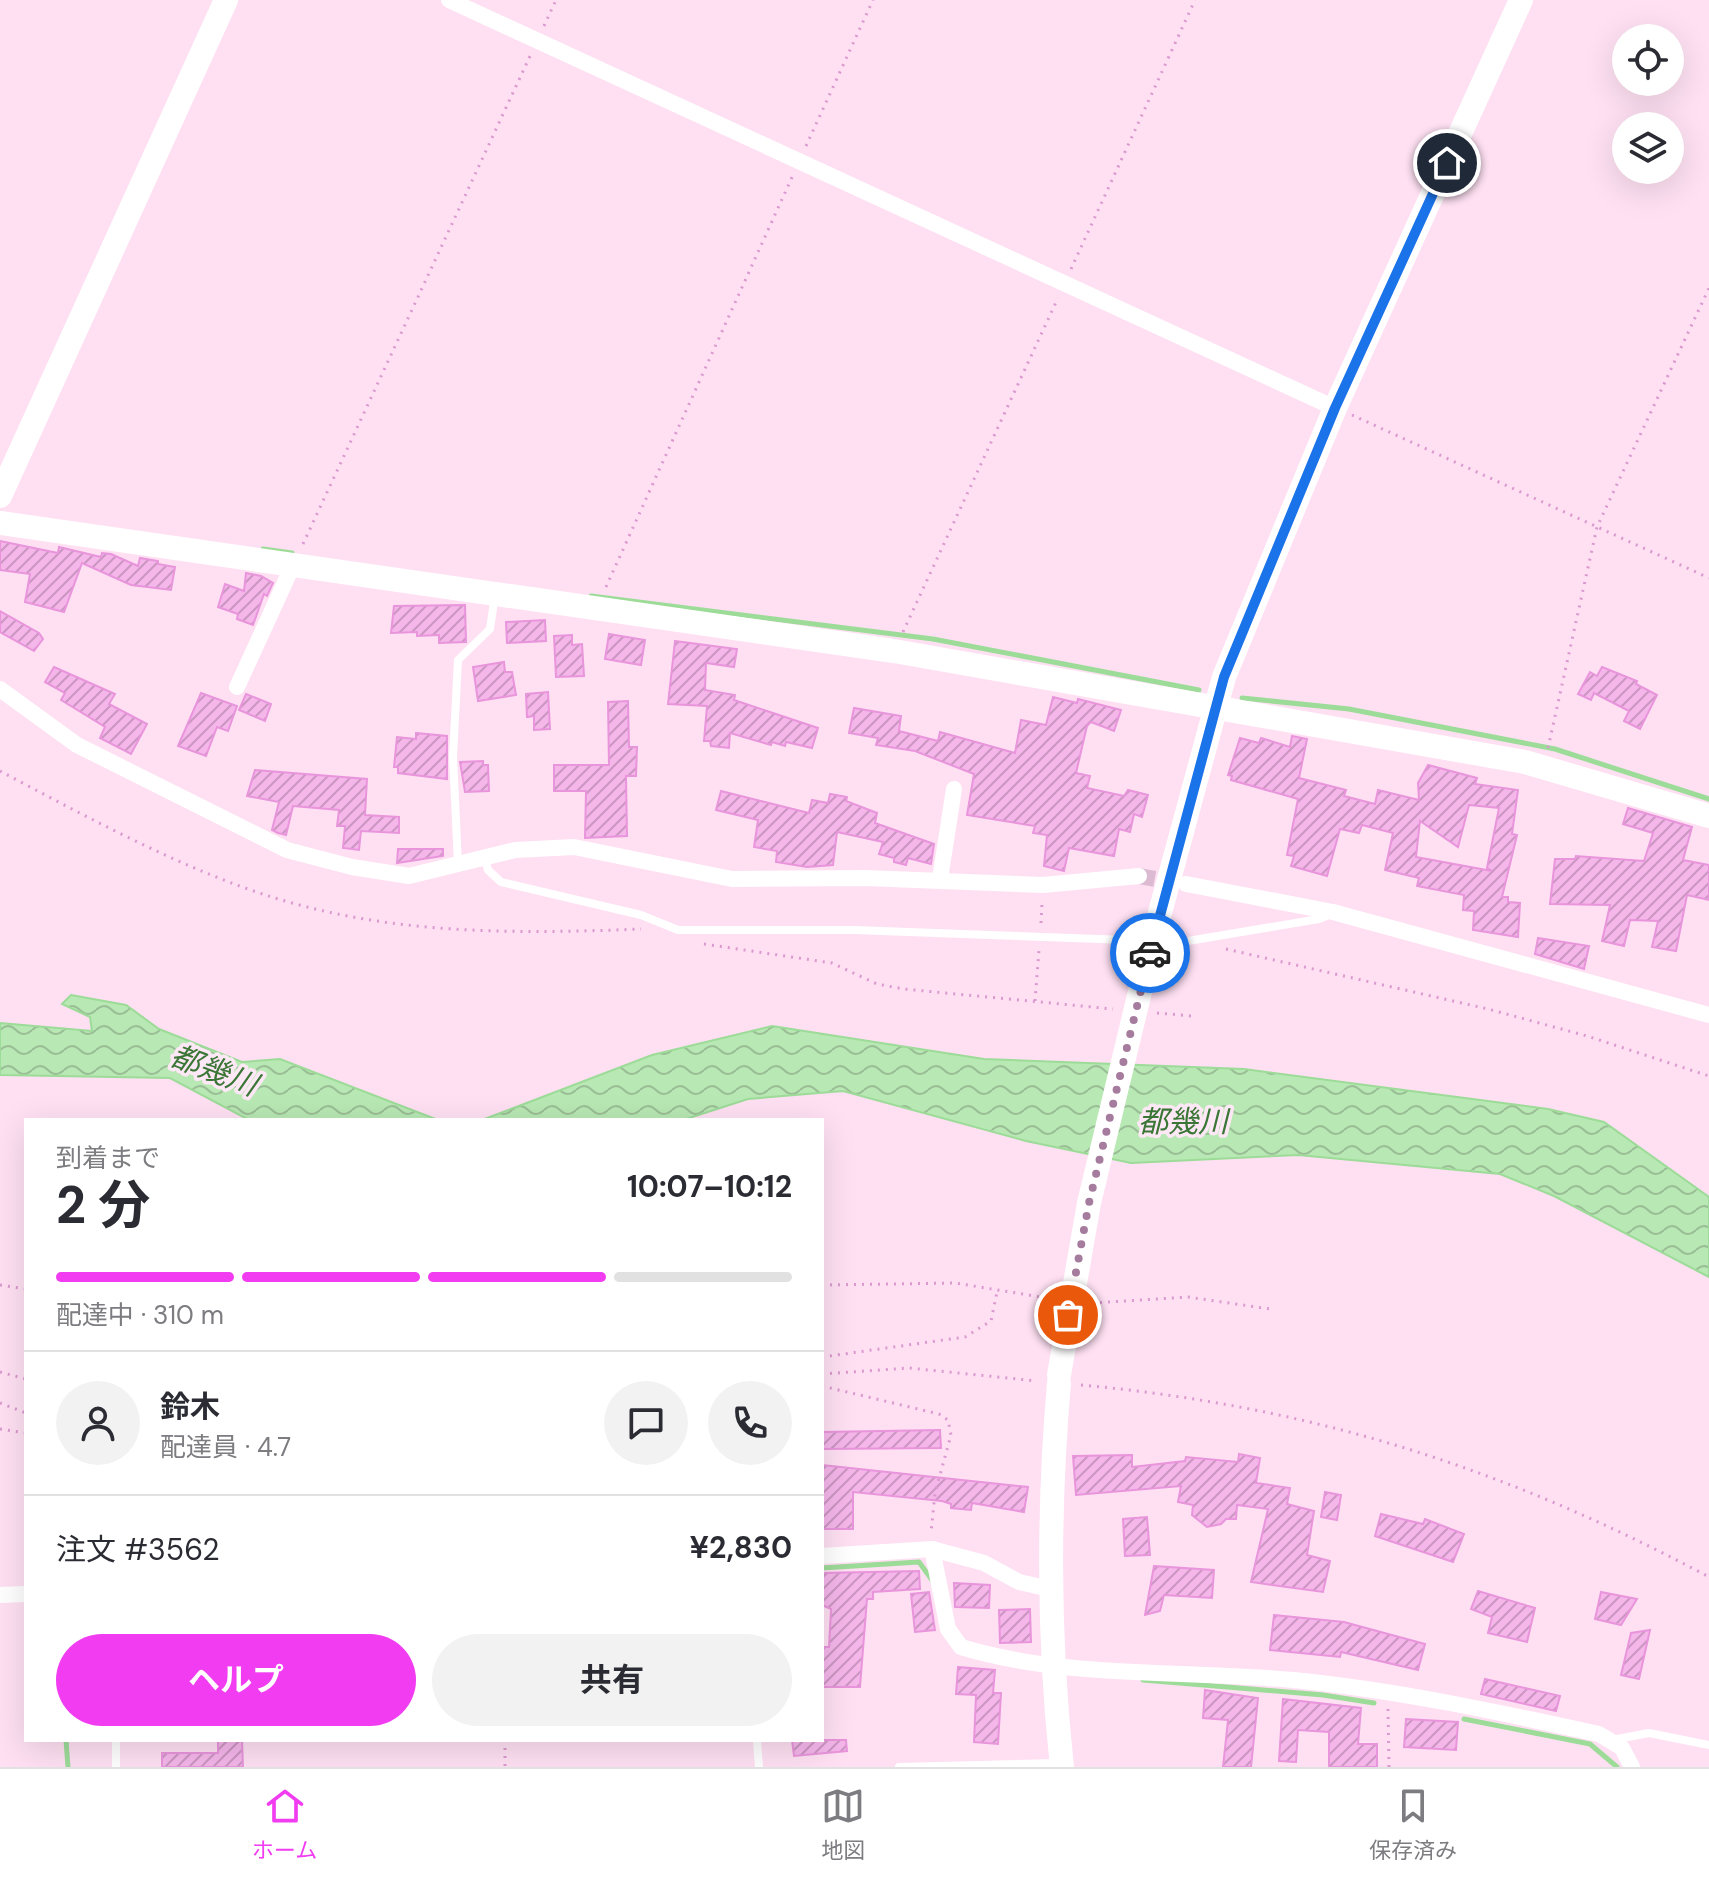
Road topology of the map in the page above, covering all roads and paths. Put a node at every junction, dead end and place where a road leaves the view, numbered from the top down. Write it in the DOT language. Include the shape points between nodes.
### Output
graph roads {
  1 [pos="226,0"];
  2 [pos="449,0"];
  3 [pos="556,0"];
  4 [pos="873,0"];
  5 [pos="1195,0"];
  6 [pos="1521,0"];
  7 [pos="537,41"];
  8 [pos="799,162"];
  9 [pos="1065,282"];
  10 [pos="1709,288"];
  11 [pos="1335,408"];
  12 [pos="0,496"];
  13 [pos="0,523"];
  14 [pos="1597,527"];
  15 [pos="293,565"];
  16 [pos="1709,578"];
  17 [pos="495,594"];
  18 [pos="596,609"];
  19 [pos="894,651"];
  20 [pos="237,687"];
  21 [pos="0,689"];
  22 [pos="1214,707"];
  23 [pos="1543,767"];
  24 [pos="0,771"];
  25 [pos="954,789"];
  26 [pos="1709,816"];
  27 [pos="485,857"];
  28 [pos="458,864"];
  29 [pos="1139,876"];
  30 [pos="940,879"];
  31 [pos="1186,884"];
  32 [pos="1042,895"];
  33 [pos="1333,912"];
  34 [pos="643,929"];
  35 [pos="678,930"];
  36 [pos="1041,932"];
  37 [pos="1040,943"];
  38 [pos="1152,945"];
  39 [pos="1218,948"];
  40 [pos="1035,1001"];
  41 [pos="1116,1009"];
  42 [pos="1146,1012"];
  43 [pos="1709,1015"];
  44 [pos="1192,1016"];
  45 [pos="1709,1076"];
  46 [pos="0,1285"];
  47 [pos="824,1285"];
  48 [pos="24,1289"];
  49 [pos="997,1291"];
  50 [pos="1056,1300"];
  51 [pos="1085,1302"];
  52 [pos="1270,1309"];
  53 [pos="824,1357"];
  54 [pos="0,1372"];
  55 [pos="824,1374"];
  56 [pos="24,1378"];
  57 [pos="1059,1381"];
  58 [pos="824,1386"];
  59 [pos="0,1403"];
  60 [pos="24,1412"];
  61 [pos="0,1429"];
  62 [pos="24,1433"];
  63 [pos="932,1549"];
  64 [pos="824,1556"];
  65 [pos="1709,1577"];
  66 [pos="1050,1589"];
  67 [pos="24,1594"];
  68 [pos="0,1595"];
  69 [pos="1054,1667"];
  70 [pos="1388,1693"];
  71 [pos="1610,1741"];
  72 [pos="116,1742"];
  73 [pos="505,1742"];
  74 [pos="757,1742"];
  75 [pos="1709,1745"];
  76 [pos="1062,1765"];
  77 [pos="116,1767"];
  78 [pos="505,1767"];
  79 [pos="759,1767"];
  80 [pos="899,1767"];
  81 [pos="1389,1767"];
  82 [pos="1632,1767"];
  1 -- 12 [label="street"];
  2 -- 7 [label="street"];
  3 -- 7 [label="path"];
  4 -- 8 [label="path"];
  5 -- 9 [label="path"];
  6 -- 11 [label="street"];
  7 -- 8 [label="street"];
  7 -- 15 [label="path"];
  8 -- 9 [label="street"];
  8 -- 18 [label="path"];
  9 -- 11 [label="street"];
  9 -- 19 [label="path"];
  10 -- 14 [label="path"];
  11 -- 14 [label="path"];
  11 -- 22 [label="street"];
  13 -- 15 [label="street"];
  14 -- 16 [label="path"];
  14 -- 23 [label="path"];
  15 -- 17 [label="street"];
  15 -- 20 [label="street"];
  17 -- 18 [label="street"];
  17 -- 28 [label="lane" via="490,629 458,660 453,757"];
  18 -- 19 [label="street"];
  19 -- 22 [label="street"];
  21 -- 28 [label="street" via="77,745 287,850 409,876"];
  22 -- 23 [label="street"];
  22 -- 38 [label="street"];
  23 -- 26 [label="street"];
  24 -- 34 [label="path" via="273,898 397,925 475,932"];
  25 -- 30 [label="street"];
  27 -- 28 [label="street"];
  27 -- 30 [label="street" via="574,847 732,879"];
  27 -- 35 [label="lane" via="488,870 501,882 641,915"];
  29 -- 30 [label="street" via="1043,885"];
  31 -- 33 [label="street"];
  32 -- 36 [label="path"];
  33 -- 38 [label="lane" via="1319,919"];
  33 -- 43 [label="street"];
  35 -- 38 [label="lane" via="854,930"];
  35 -- 40 [label="path" via="705,945 832,963 877,984"];
  37 -- 40 [label="path"];
  38 -- 57 [label="street" via="1089,1203"];
  39 -- 45 [label="path" via="1488,1009"];
  40 -- 41 [label="path"];
  42 -- 44 [label="path"];
  46 -- 48 [label="path"];
  47 -- 49 [label="path" via="942,1283"];
  49 -- 50 [label="path"];
  49 -- 53 [label="path" via="991,1321 965,1337"];
  51 -- 52 [label="path" via="1188,1297"];
  54 -- 56 [label="path"];
  55 -- 57 [label="path" via="909,1368"];
  57 -- 65 [label="path" via="1264,1409 1463,1465 1539,1495"];
  57 -- 66 [label="street"];
  58 -- 63 [label="path" via="948,1420 951,1435 935,1493"];
  59 -- 60 [label="path"];
  61 -- 62 [label="path"];
  63 -- 64 [label="street"];
  63 -- 66 [label="street"];
  63 -- 69 [label="street" via="953,1641 979,1652"];
  66 -- 69 [label="street"];
  67 -- 68 [label="street"];
  69 -- 70 [label="street" via="1295,1680"];
  69 -- 76 [label="street"];
  70 -- 71 [label="street" via="1599,1734"];
  70 -- 81 [label="path"];
  71 -- 75 [label="lane" via="1649,1733"];
  71 -- 82 [label="street" via="1622,1748"];
  72 -- 77 [label="lane"];
  73 -- 78 [label="path"];
  74 -- 79 [label="lane"];
  76 -- 80 [label="lane"];
}
